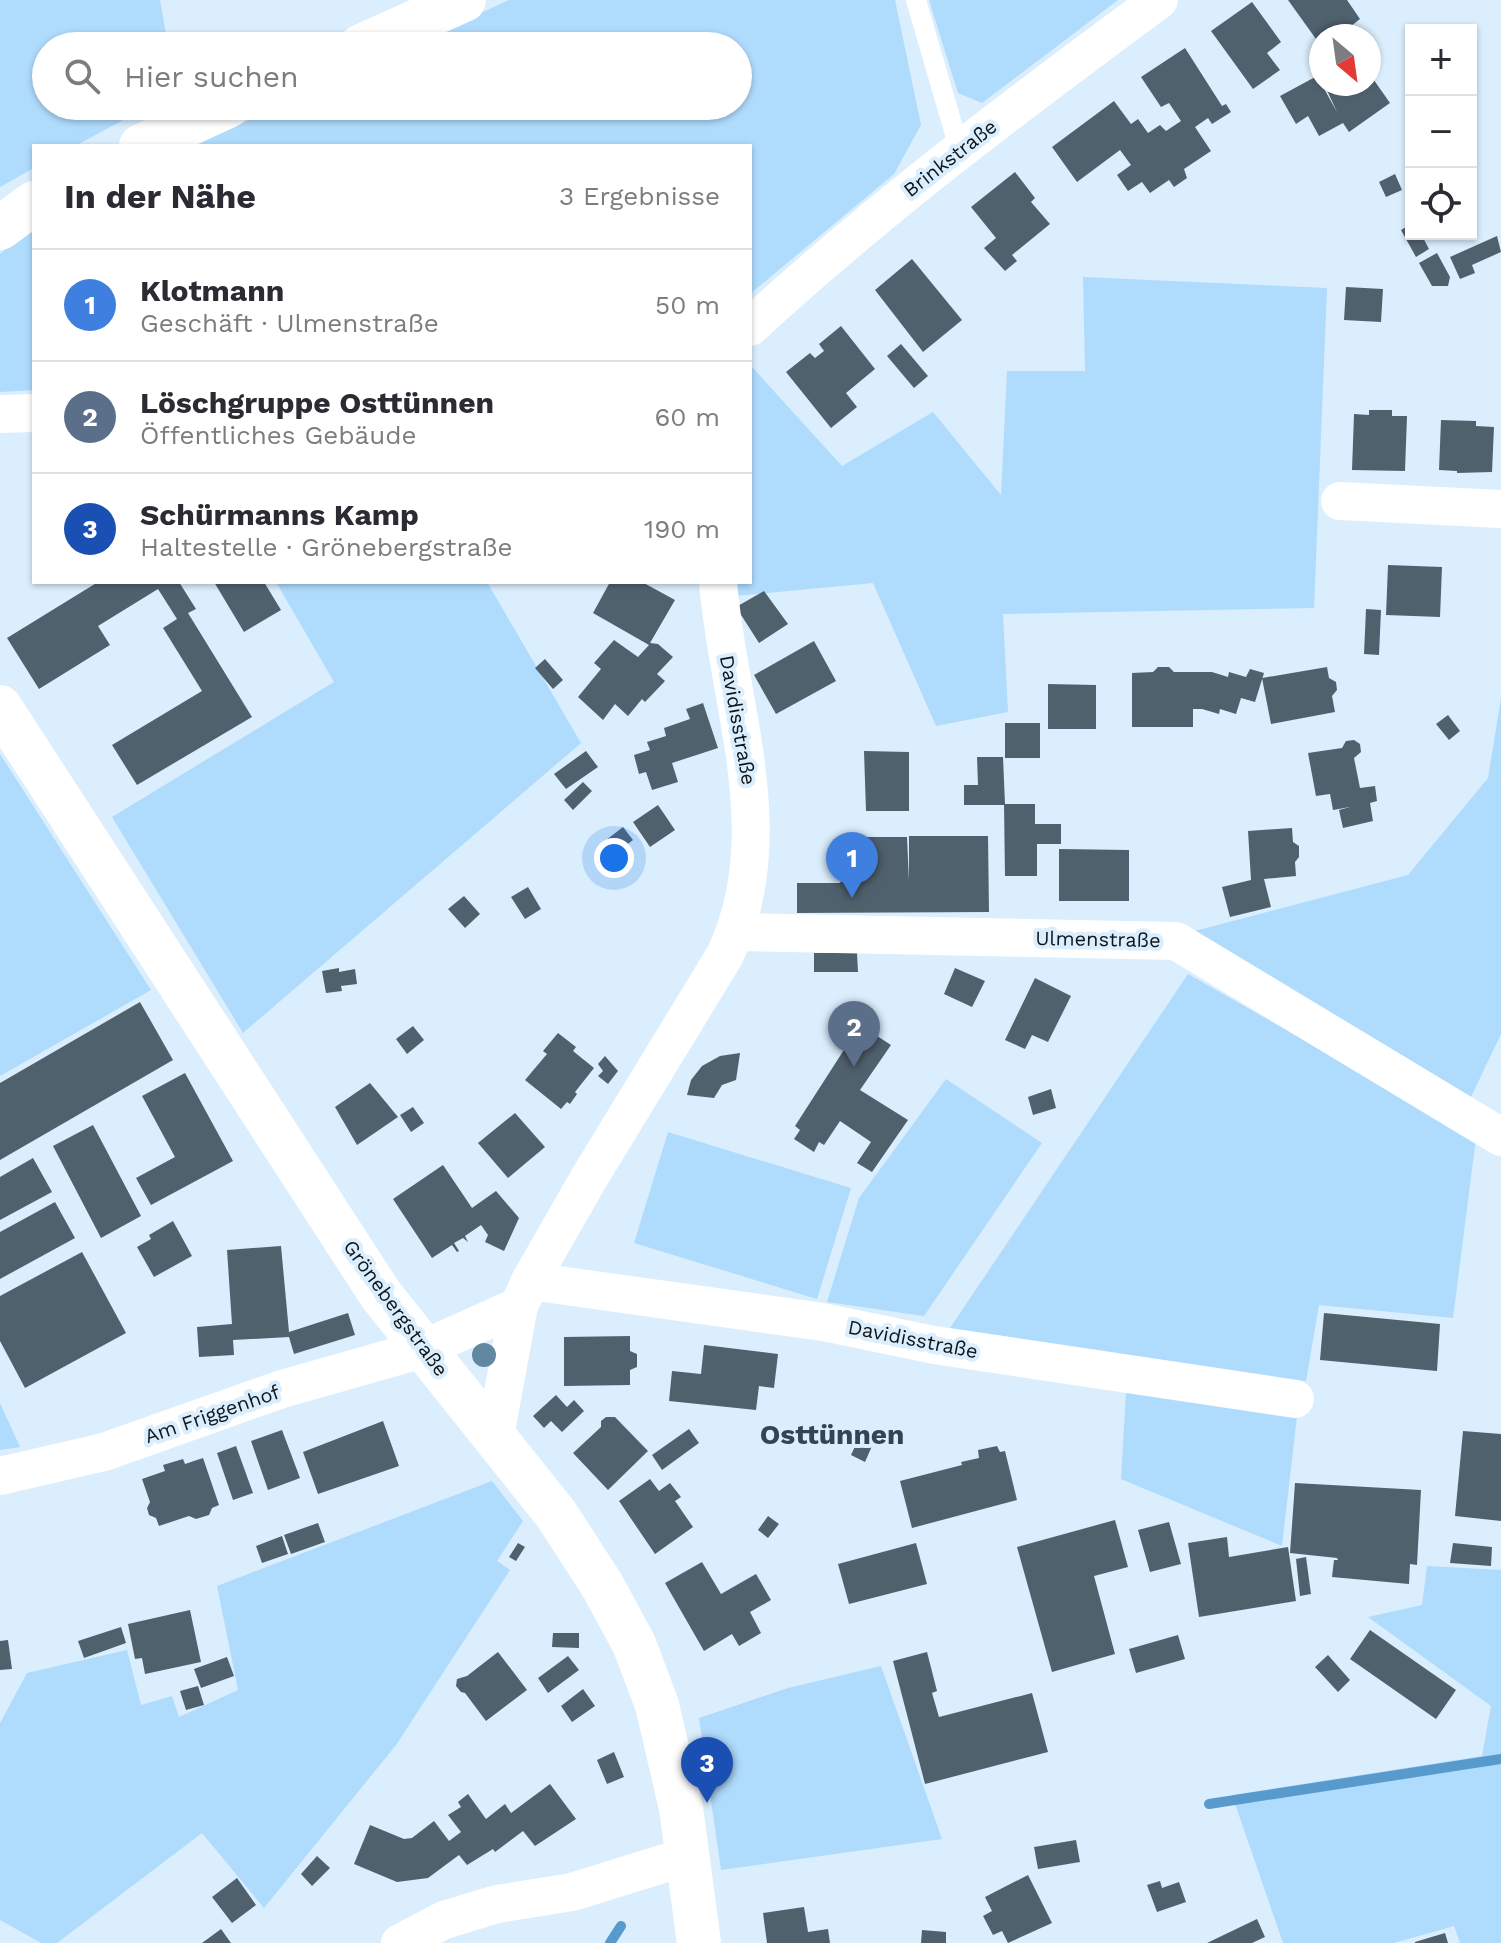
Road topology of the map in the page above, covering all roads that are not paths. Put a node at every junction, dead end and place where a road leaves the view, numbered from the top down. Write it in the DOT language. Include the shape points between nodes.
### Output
graph roads {
  1 [pos="464,0"];
  2 [pos="916,0"];
  3 [pos="1159,0"];
  4 [pos="392,32"];
  5 [pos="198,120"];
  6 [pos="145,144"];
  7 [pos="959,148"];
  8 [pos="32,204"];
  9 [pos="0,228"];
  10 [pos="752,325"];
  11 [pos="32,413"];
  12 [pos="0,414"];
  13 [pos="1340,501"];
  14 [pos="1501,509"];
  15 [pos="718,584"];
  16 [pos="0,707"];
  17 [pos="736,932"];
  18 [pos="1501,1137"];
  19 [pos="525,1294"];
  20 [pos="423,1349"];
  21 [pos="1295,1399"];
  22 [pos="495,1436"];
  23 [pos="0,1476"];
  24 [pos="688,1856"];
  25 [pos="400,1943"];
  26 [pos="699,1943"];
  1 -- 4 [label="street"];
  2 -- 7 [label="lane"];
  3 -- 7 [label="street, Brinkstraße"];
  5 -- 6 [label="street"];
  7 -- 10 [label="street, Brinkstraße"];
  8 -- 9 [label="street"];
  11 -- 12 [label="street"];
  13 -- 14 [label="street"];
  15 -- 17 [label="street, Davidisstraße" via="753,812"];
  16 -- 20 [label="street, Grönebergstraße" via="381,1295"];
  17 -- 18 [label="street, Ulmenstraße" via="1176,941"];
  17 -- 19 [label="street, Davidisstraße"];
  19 -- 20 [label="street"];
  19 -- 21 [label="street, Davidisstraße" via="823,1322 934,1345"];
  19 -- 22 [label="street, Davidisstraße"];
  20 -- 22 [label="street, Grönebergstraße"];
  20 -- 23 [label="street, Am Friggenhof" via="282,1389 104,1452"];
  22 -- 24 [label="street, Grönebergstraße" via="556,1514 634,1644 670,1753"];
  24 -- 25 [label="street" via="572,1892 497,1904 444,1920"];
  24 -- 26 [label="street, Grönebergstraße"];
}
